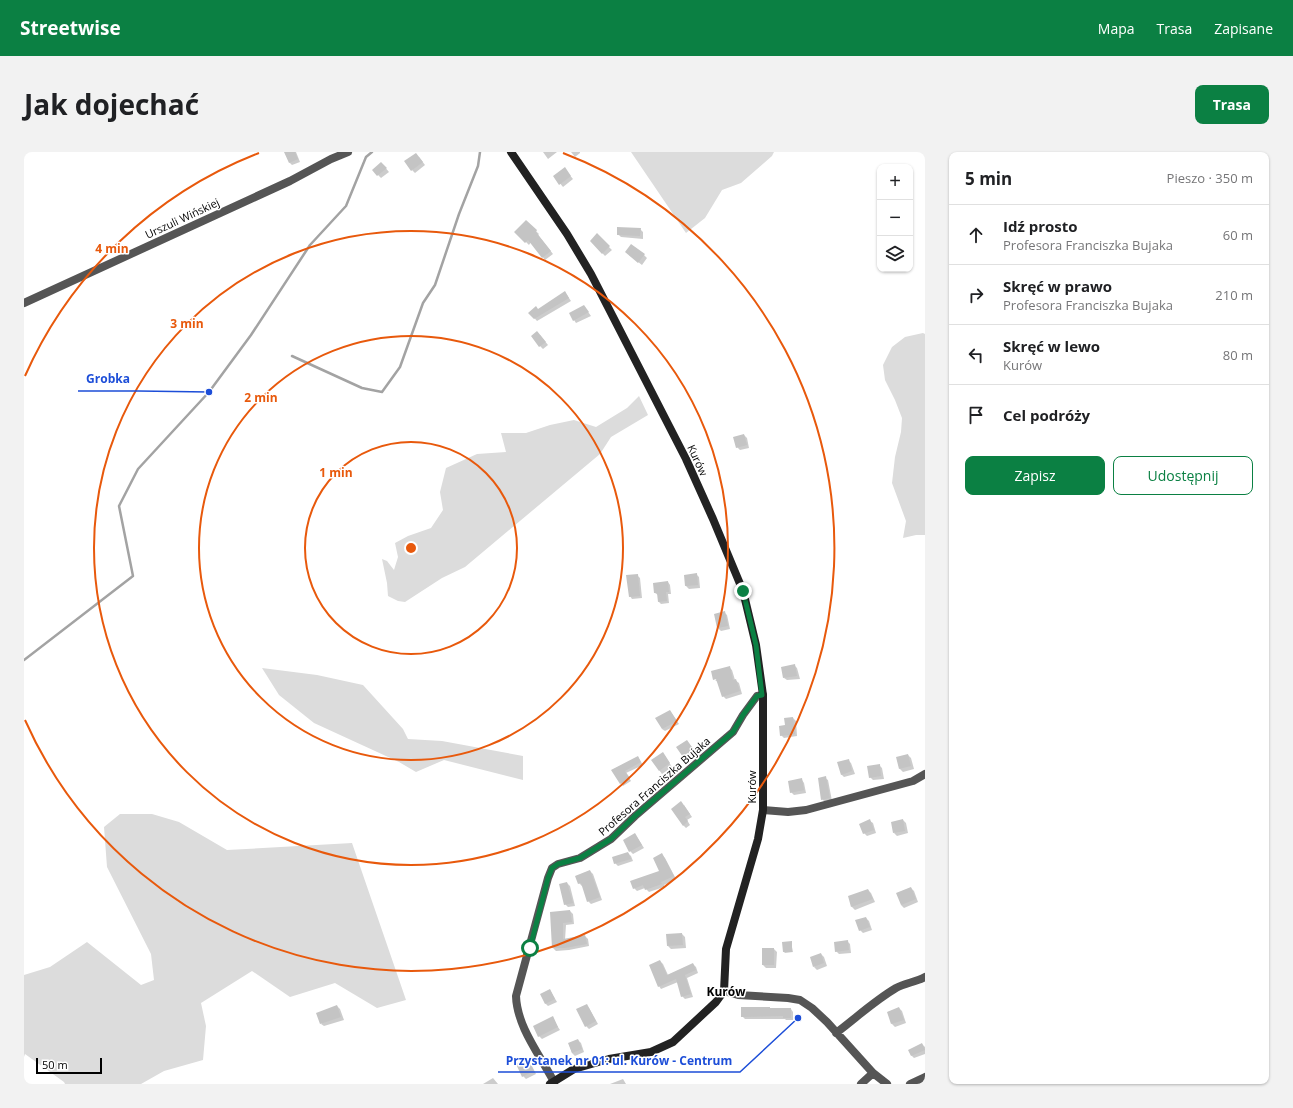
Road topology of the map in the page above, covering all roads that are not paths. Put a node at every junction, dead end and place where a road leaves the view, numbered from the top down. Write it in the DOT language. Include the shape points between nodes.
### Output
graph roads {
  1 [pos="348,152"];
  2 [pos="511,152"];
  3 [pos="24,303"];
  4 [pos="762,695"];
  5 [pos="925,774"];
  6 [pos="763,810"];
  7 [pos="925,977"];
  8 [pos="724,990"];
  9 [pos="836,1033"];
  10 [pos="873,1073"];
  11 [pos="925,1077"];
  12 [pos="552,1083"];
  13 [pos="861,1084"];
  14 [pos="887,1084"];
  15 [pos="910,1084"];
  1 -- 3 [label="street, Urszuli Wińskiej"];
  2 -- 4 [label="street, Kurów" via="591,274 714,519 743,591 756,645"];
  4 -- 6 [label="street, Kurów"];
  4 -- 12 [label="street, Profesora Franciszka Bujaka" via="757,696 733,732 611,839 580,858 552,868 516,996 526,1032"];
  5 -- 6 [label="street, Kurów" via="913,781 806,810"];
  6 -- 8 [label="street, Kurów" via="756,847 730,930"];
  7 -- 9 [label="street" via="897,987"];
  8 -- 9 [label="street" via="738,995 800,1000 812,1008"];
  8 -- 12 [label="street, Profesora Franciszka Bujaka" via="716,1002 673,1042 651,1052 609,1059 574,1069"];
  9 -- 10 [label="street"];
  10 -- 13 [label="street"];
  10 -- 14 [label="street"];
  11 -- 15 [label="street"];
}
